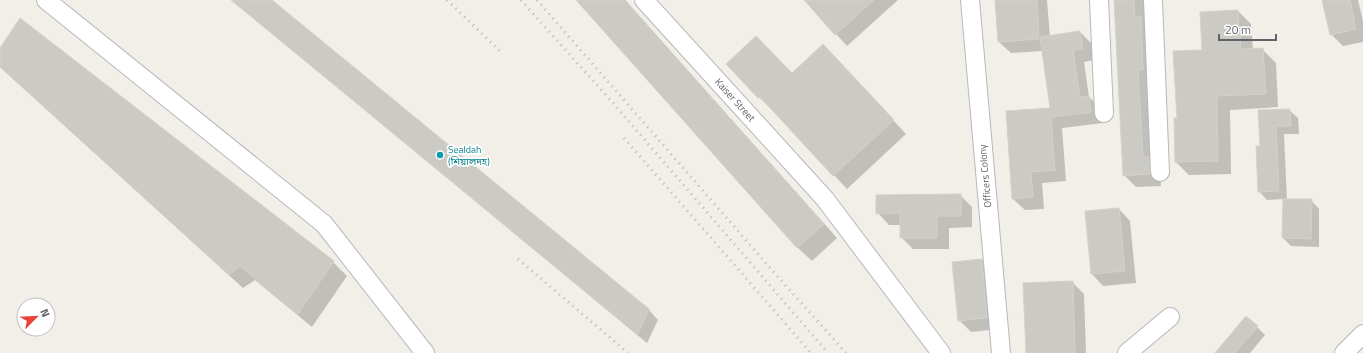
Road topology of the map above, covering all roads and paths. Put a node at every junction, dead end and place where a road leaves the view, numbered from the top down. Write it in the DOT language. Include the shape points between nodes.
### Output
graph roads {
  1 [pos="46,0"];
  2 [pos="644,0"];
  3 [pos="970,0"];
  4 [pos="1099,0"];
  5 [pos="1153,0"];
  6 [pos="1104,113"];
  7 [pos="1160,172"];
  8 [pos="1170,317"];
  9 [pos="1363,334"];
  10 [pos="425,353"];
  11 [pos="941,353"];
  12 [pos="1001,353"];
  13 [pos="1127,353"];
  14 [pos="1344,353"];
  1 -- 10 [label="street" via="324,224"];
  2 -- 11 [label="street, Kaiser Street" via="825,200"];
  3 -- 12 [label="street, Officers Colony"];
  4 -- 6 [label="street"];
  5 -- 7 [label="street"];
  8 -- 13 [label="street"];
  9 -- 14 [label="street"];
}
